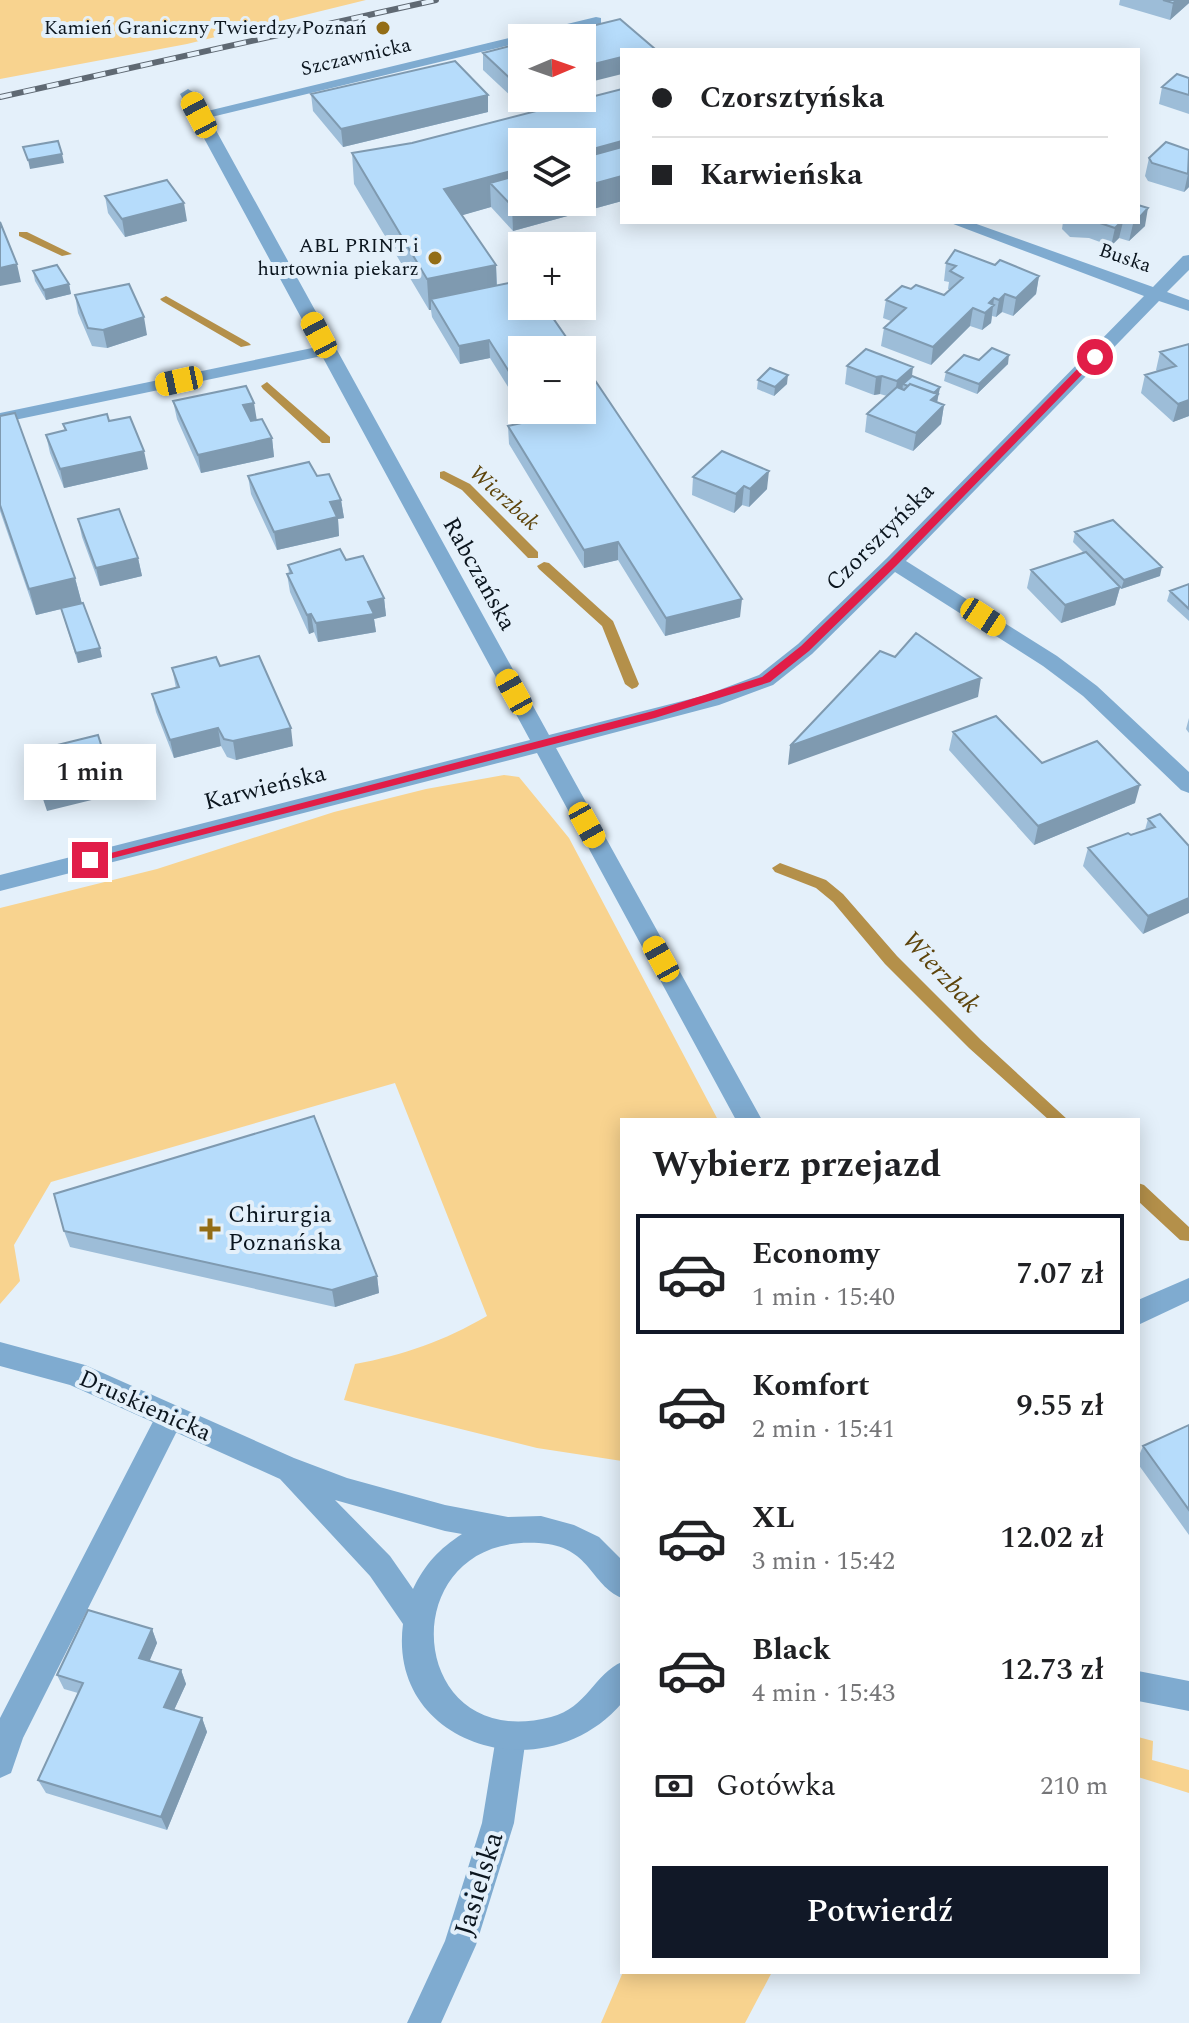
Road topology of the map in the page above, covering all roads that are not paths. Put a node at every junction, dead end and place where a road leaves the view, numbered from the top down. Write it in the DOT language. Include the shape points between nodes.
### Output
graph roads {
  1 [pos="596,21"];
  2 [pos="583,24"];
  3 [pos="508,42"];
  4 [pos="188,94"];
  5 [pos="199,115"];
  6 [pos="962,224"];
  7 [pos="1189,260"];
  8 [pos="1158,293"];
  9 [pos="1189,306"];
  10 [pos="327,350"];
  11 [pos="0,418"];
  12 [pos="894,562"];
  13 [pos="543,744"];
  14 [pos="1189,785"];
  15 [pos="0,883"];
  16 [pos="748,1118"];
  17 [pos="1189,1289"];
  18 [pos="1140,1312"];
  19 [pos="0,1354"];
  20 [pos="170,1417"];
  21 [pos="285,1468"];
  22 [pos="508,1529"];
  23 [pos="613,1554"];
  24 [pos="620,1577"];
  25 [pos="416,1617"];
  26 [pos="1140,1686"];
  27 [pos="617,1691"];
  28 [pos="1189,1696"];
  29 [pos="511,1737"];
  30 [pos="0,1762"];
  31 [pos="424,2023"];
  1 -- 2 [label="street, Szczawnicka"];
  3 -- 5 [label="street, Szczawnicka"];
  4 -- 5 [label="street, Rabczańska"];
  5 -- 10 [label="street, Rabczańska"];
  6 -- 8 [label="street, Buska"];
  7 -- 8 [label="street, Czorsztyńska"];
  8 -- 9 [label="street, Buska"];
  8 -- 12 [label="street, Czorsztyńska"];
  10 -- 11 [label="street"];
  10 -- 13 [label="street, Rabczańska"];
  12 -- 13 [label="street, Czorsztyńska" via="766,680 712,700"];
  12 -- 14 [label="street" via="1090,691"];
  13 -- 15 [label="street, Karwieńska"];
  13 -- 16 [label="street, Rabczańska"];
  17 -- 18 [label="street"];
  19 -- 20 [label="street, Druskienicka" via="75,1374"];
  20 -- 21 [label="street, Druskienicka"];
  20 -- 30 [label="street" via="9,1733"];
  21 -- 22 [label="street, Druskienicka" via="445,1518"];
  21 -- 25 [label="street, Druskienicka" via="380,1566"];
  22 -- 23 [label="street" via="543,1529"];
  22 -- 25 [label="street" via="475,1540 448,1559 428,1586"];
  23 -- 24 [label="street"];
  25 -- 29 [label="street" via="416,1651 427,1682 448,1709 477,1729"];
  26 -- 28 [label="street"];
  27 -- 29 [label="street" via="581,1722 547,1736"];
  29 -- 31 [label="street, Jasielska" via="498,1823 460,1945"];
}
